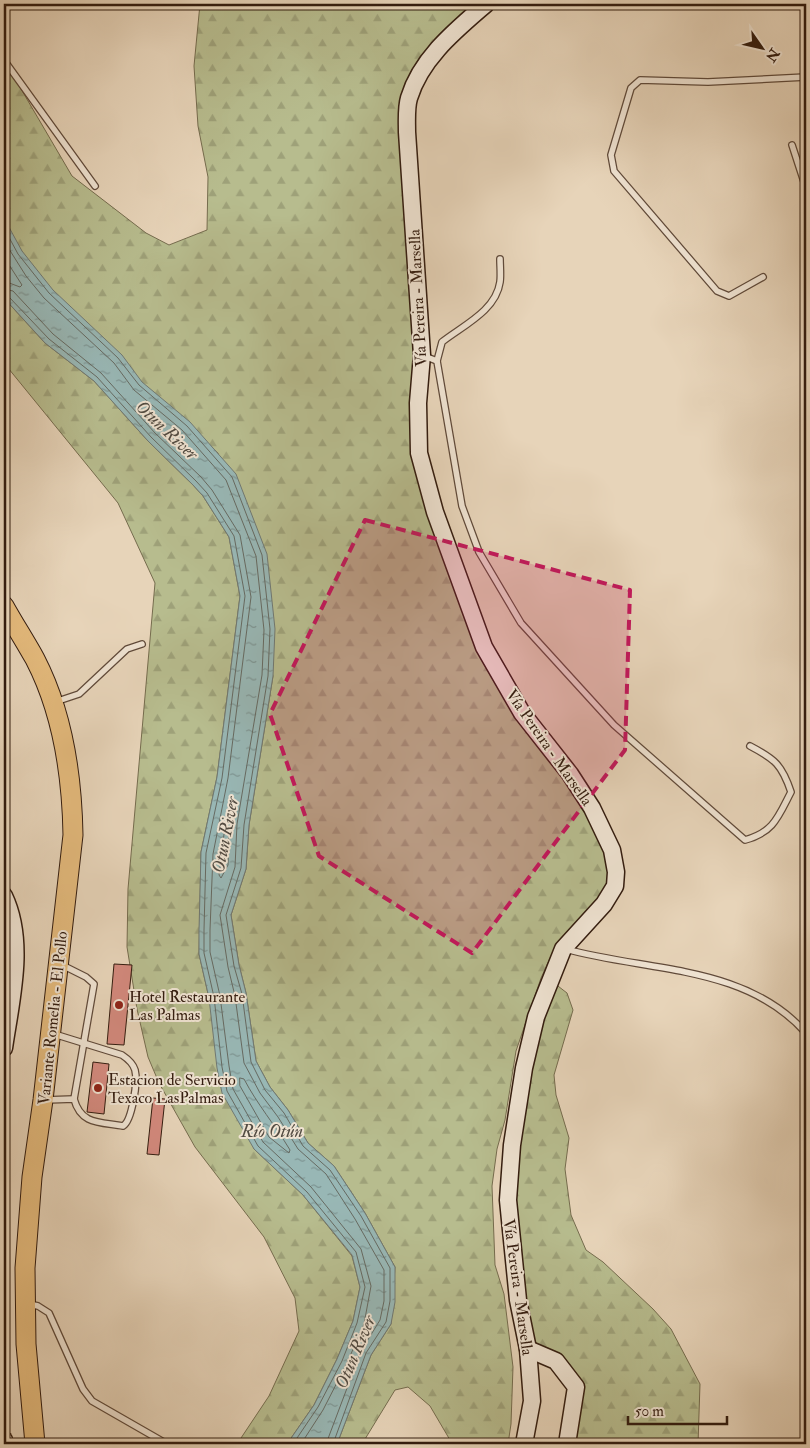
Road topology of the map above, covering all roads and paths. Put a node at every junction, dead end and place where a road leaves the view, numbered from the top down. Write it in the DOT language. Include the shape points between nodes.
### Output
graph roads {
  1 [pos="486,4"];
  2 [pos="4,60"];
  3 [pos="806,77"];
  4 [pos="792,145"];
  5 [pos="95,186"];
  6 [pos="806,188"];
  7 [pos="500,259"];
  8 [pos="763,277"];
  9 [pos="430,358"];
  10 [pos="4,606"];
  11 [pos="142,644"];
  12 [pos="52,702"];
  13 [pos="750,746"];
  14 [pos="4,896"];
  15 [pos="563,949"];
  16 [pos="58,963"];
  17 [pos="805,1031"];
  18 [pos="50,1033"];
  19 [pos="84,1043"];
  20 [pos="4,1048"];
  21 [pos="43,1100"];
  22 [pos="74,1100"];
  23 [pos="24,1304"];
  24 [pos="528,1349"];
  25 [pos="4,1440"];
  26 [pos="4,1444"];
  27 [pos="35,1444"];
  28 [pos="167,1444"];
  29 [pos="524,1444"];
  30 [pos="567,1444"];
  1 -- 9 [label="main road, Vía Pereira - Marsella" via="454,32 421,69 408,99 407,132"];
  2 -- 5 [label="lane"];
  3 -- 8 [label="lane" via="708,82 640,80 631,88 610,155 614,171 717,291 729,296"];
  4 -- 6 [label="lane"];
  7 -- 9 [label="lane" via="500,284 495,296 477,318 442,342"];
  9 -- 13 [label="lane" via="462,506 480,552 520,623 614,725 745,840 761,835 777,820 791,792 784,772 768,755"];
  9 -- 15 [label="main road, Vía Pereira - Marsella" via="418,403 419,453 435,512 484,647 522,712 592,808 612,850 615,886 604,904"];
  10 -- 12 [label="highway, Variante Romelia - El Pollo" via="36,660"];
  11 -- 12 [label="lane" via="127,649 79,694"];
  12 -- 16 [label="highway, Variante Romelia - El Pollo" via="61,731 72,797 73,835"];
  14 -- 20 [label="main road" via="13,921 15,972"];
  15 -- 17 [label="lane" via="686,971 732,983 787,1014"];
  15 -- 24 [label="main road, Vía Pereira - Marsella" via="536,1017 512,1146 508,1200 510,1231"];
  16 -- 18 [label="highway, Variante Romelia - El Pollo"];
  16 -- 19 [label="lane" via="94,984"];
  18 -- 19 [label="lane"];
  18 -- 21 [label="highway, Variante Romelia - El Pollo"];
  19 -- 22 [label="lane"];
  19 -- 22 [label="lane" via="111,1050 130,1061 135,1080 130,1118 122,1126 86,1119"];
  21 -- 22 [label="lane"];
  21 -- 23 [label="highway, Variante Romelia - El Pollo" via="29,1206"];
  23 -- 27 [label="highway, Variante Romelia - El Pollo"];
  23 -- 28 [label="lane" via="38,1306 49,1313 83,1389 92,1401"];
  24 -- 29 [label="main road, Vía Pereira - Marsella" via="532,1401"];
  24 -- 30 [label="main road" via="556,1361 576,1387"];
  25 -- 26 [label="main road"];
}
